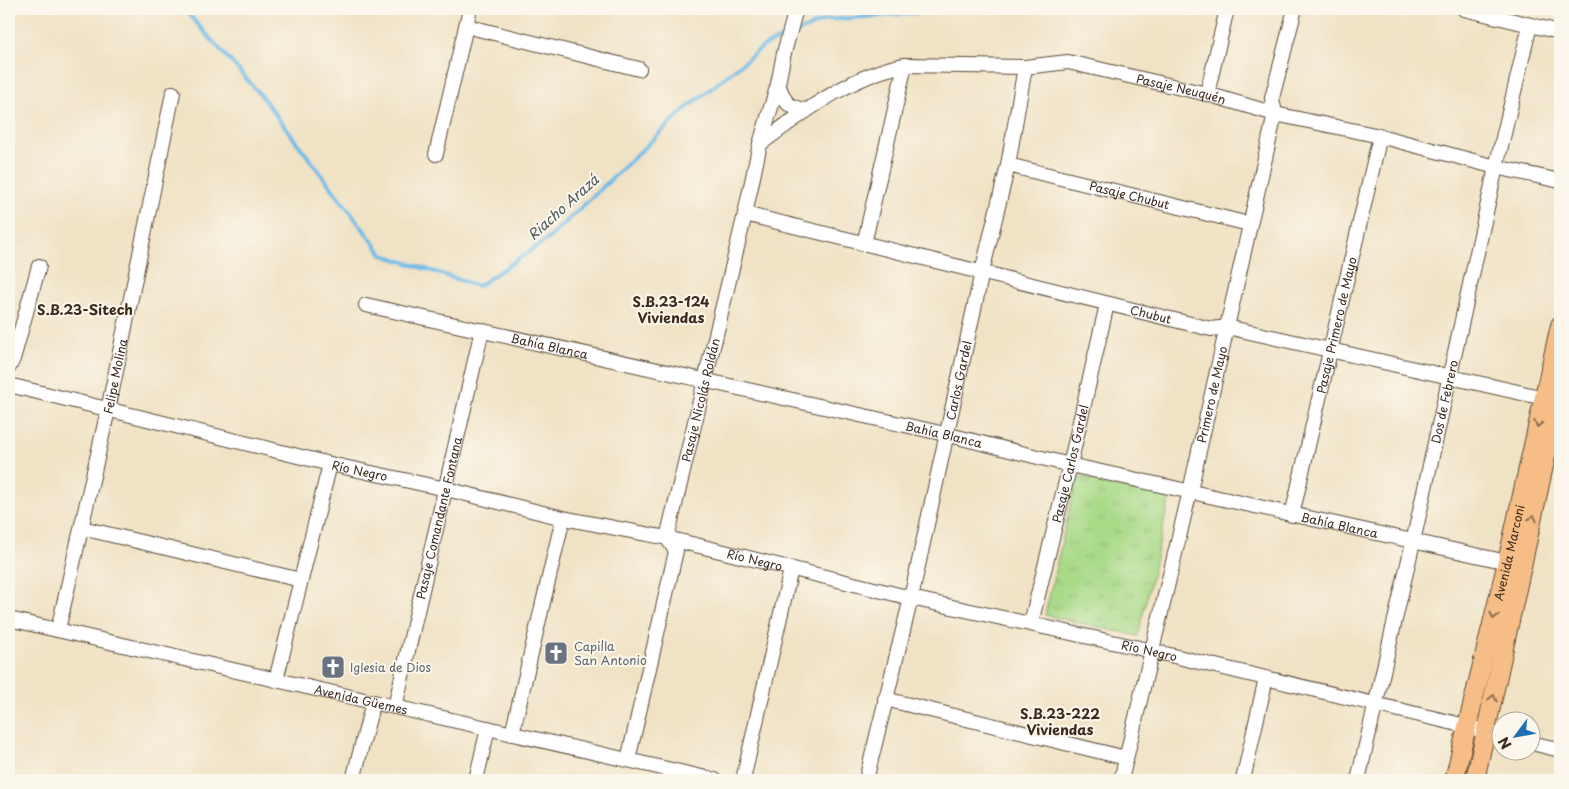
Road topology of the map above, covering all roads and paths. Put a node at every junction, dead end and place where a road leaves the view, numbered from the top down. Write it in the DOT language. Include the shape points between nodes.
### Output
graph roads {
  1 [pos="470,9"];
  2 [pos="1227,9"];
  3 [pos="1295,9"];
  4 [pos="1464,9"];
  5 [pos="794,13"];
  6 [pos="1530,25"];
  7 [pos="466,26"];
  8 [pos="1560,32"];
  9 [pos="905,65"];
  10 [pos="1025,67"];
  11 [pos="639,70"];
  12 [pos="778,84"];
  13 [pos="173,93"];
  14 [pos="1207,94"];
  15 [pos="806,110"];
  16 [pos="1275,114"];
  17 [pos="1380,136"];
  18 [pos="760,144"];
  19 [pos="436,154"];
  20 [pos="1008,165"];
  21 [pos="1496,167"];
  22 [pos="1560,181"];
  23 [pos="745,214"];
  24 [pos="1250,224"];
  25 [pos="864,244"];
  26 [pos="39,266"];
  27 [pos="982,272"];
  28 [pos="1107,304"];
  29 [pos="366,305"];
  30 [pos="1560,325"];
  31 [pos="1228,327"];
  32 [pos="482,330"];
  33 [pos="1332,352"];
  34 [pos="9,367"];
  35 [pos="1450,377"];
  36 [pos="705,382"];
  37 [pos="9,385"];
  38 [pos="1554,397"];
  39 [pos="108,410"];
  40 [pos="946,434"];
  41 [pos="330,464"];
  42 [pos="1070,465"];
  43 [pos="446,489"];
  44 [pos="1190,491"];
  45 [pos="1292,515"];
  46 [pos="564,518"];
  47 [pos="82,528"];
  48 [pos="667,538"];
  49 [pos="1413,542"];
  50 [pos="1515,564"];
  51 [pos="791,569"];
  52 [pos="301,580"];
  53 [pos="911,598"];
  54 [pos="9,619"];
  55 [pos="1031,623"];
  56 [pos="58,630"];
  57 [pos="1153,650"];
  58 [pos="1266,678"];
  59 [pos="276,680"];
  60 [pos="885,700"];
  61 [pos="373,702"];
  62 [pos="1375,704"];
  63 [pos="395,707"];
  64 [pos="1496,712"];
  65 [pos="1466,726"];
  66 [pos="488,728"];
  67 [pos="512,734"];
  68 [pos="1492,734"];
  69 [pos="1492,737"];
  70 [pos="1542,746"];
  71 [pos="1560,750"];
  72 [pos="1126,758"];
  73 [pos="628,760"];
  74 [pos="353,780"];
  75 [pos="476,780"];
  76 [pos="715,780"];
  77 [pos="743,780"];
  78 [pos="866,780"];
  79 [pos="1121,780"];
  80 [pos="1243,780"];
  81 [pos="1358,780"];
  82 [pos="1454,780"];
  83 [pos="1475,780"];
  1 -- 7 [label="street"];
  2 -- 14 [label="street"];
  3 -- 16 [label="street, Primero de Mayo" via="1272,98"];
  4 -- 6 [label="street"];
  5 -- 12 [label="street, Pasaje Nicolás Roldán"];
  6 -- 8 [label="street"];
  6 -- 21 [label="street, Dos de Febrero"];
  7 -- 11 [label="street"];
  7 -- 19 [label="street"];
  9 -- 10 [label="street, Pasaje Neuquén"];
  9 -- 15 [label="street, Pasaje Neuquén" via="865,76"];
  9 -- 25 [label="street"];
  10 -- 14 [label="street, Pasaje Neuquén" via="1068,62"];
  10 -- 20 [label="street, Carlos Gardel"];
  12 -- 15 [label="street" via="783,99 792,108"];
  12 -- 18 [label="street, Pasaje Nicolás Roldán"];
  13 -- 39 [label="street, Felipe Molina"];
  14 -- 16 [label="street, Pasaje Neuquén"];
  15 -- 18 [label="street, Pasaje Neuquén"];
  16 -- 17 [label="street, Pasaje Neuquén"];
  16 -- 24 [label="street, Primero de Mayo"];
  17 -- 21 [label="street, Pasaje Neuquén"];
  17 -- 33 [label="street, Pasaje Primero de Mayo"];
  18 -- 23 [label="street, Pasaje Nicolás Roldán"];
  20 -- 24 [label="street, Pasaje Chubut"];
  20 -- 27 [label="street, Carlos Gardel"];
  21 -- 22 [label="street, Pasaje Neuquén"];
  21 -- 35 [label="street, Dos de Febrero"];
  23 -- 25 [label="street, Chubut"];
  23 -- 36 [label="street, Pasaje Nicolás Roldán"];
  24 -- 31 [label="street, Primero de Mayo"];
  25 -- 27 [label="street, Chubut"];
  26 -- 34 [label="street"];
  27 -- 28 [label="street, Chubut"];
  27 -- 40 [label="street, Carlos Gardel"];
  28 -- 31 [label="street, Chubut" via="1211,329"];
  28 -- 42 [label="street, Pasaje Carlos Gardel"];
  29 -- 32 [label="street, Bahía Blanca"];
  30 -- 38 [label="main road, Avenida Marconi"];
  31 -- 33 [label="street, Chubut"];
  31 -- 44 [label="street, Primero de Mayo"];
  32 -- 36 [label="street, Bahía Blanca"];
  32 -- 43 [label="street, Pasaje Comandante Fontana"];
  33 -- 35 [label="street, Chubut"];
  33 -- 45 [label="street, Pasaje Primero de Mayo"];
  35 -- 38 [label="street, Chubut"];
  35 -- 49 [label="street, Dos de Febrero"];
  36 -- 40 [label="street, Bahía Blanca"];
  36 -- 48 [label="street, Pasaje Nicolás Roldán"];
  37 -- 39 [label="street, Río Negro"];
  38 -- 50 [label="main road, Avenida Marconi"];
  39 -- 41 [label="street, Río Negro"];
  39 -- 47 [label="street, Felipe Molina"];
  40 -- 42 [label="street, Bahía Blanca"];
  40 -- 53 [label="street, Carlos Gardel"];
  41 -- 43 [label="street, Río Negro"];
  41 -- 52 [label="street"];
  42 -- 44 [label="street, Bahía Blanca"];
  42 -- 55 [label="street, Pasaje Carlos Gardel"];
  43 -- 46 [label="street, Río Negro"];
  43 -- 63 [label="street, Pasaje Comandante Fontana"];
  44 -- 45 [label="street, Bahía Blanca"];
  44 -- 57 [label="street, Primero de Mayo"];
  45 -- 49 [label="street, Bahía Blanca"];
  46 -- 48 [label="street, Río Negro"];
  46 -- 67 [label="street"];
  47 -- 52 [label="street"];
  47 -- 56 [label="street, Felipe Molina"];
  48 -- 51 [label="street, Río Negro"];
  48 -- 73 [label="street" via="676,550"];
  49 -- 50 [label="street, Bahía Blanca"];
  49 -- 62 [label="street, Dos de Febrero"];
  64 -- 50 [label="main road, Avenida Marconi, one-way"];
  50 -- 65 [label="main road, Avenida Marconi, one-way"];
  51 -- 53 [label="street, Río Negro"];
  51 -- 77 [label="street"];
  52 -- 59 [label="street"];
  53 -- 55 [label="street, Río Negro"];
  53 -- 60 [label="street, Carlos Gardel"];
  54 -- 56 [label="street, Avenida Güemes"];
  55 -- 57 [label="street, Río Negro"];
  56 -- 59 [label="street, Avenida Güemes"];
  57 -- 58 [label="street, Río Negro"];
  57 -- 72 [label="street, Primero de Mayo"];
  58 -- 62 [label="street, Río Negro"];
  58 -- 80 [label="street"];
  59 -- 61 [label="street, Avenida Güemes"];
  60 -- 72 [label="street"];
  60 -- 78 [label="street, Carlos Gardel"];
  61 -- 63 [label="street, Avenida Güemes"];
  61 -- 74 [label="street"];
  62 -- 65 [label="street, Río Negro"];
  62 -- 81 [label="street, Dos de Febrero"];
  63 -- 66 [label="street, Avenida Güemes"];
  65 -- 68 [label="street, Río Negro"];
  65 -- 82 [label="main road, Avenida Marconi"];
  66 -- 67 [label="street, Avenida Güemes"];
  66 -- 75 [label="street"];
  67 -- 73 [label="street, Avenida Güemes"];
  69 -- 83 [label="main road, Avenida Marconi"];
  70 -- 71 [label="street"];
  72 -- 79 [label="street, Primero de Mayo"];
  73 -- 76 [label="street, Avenida Güemes"];
}
